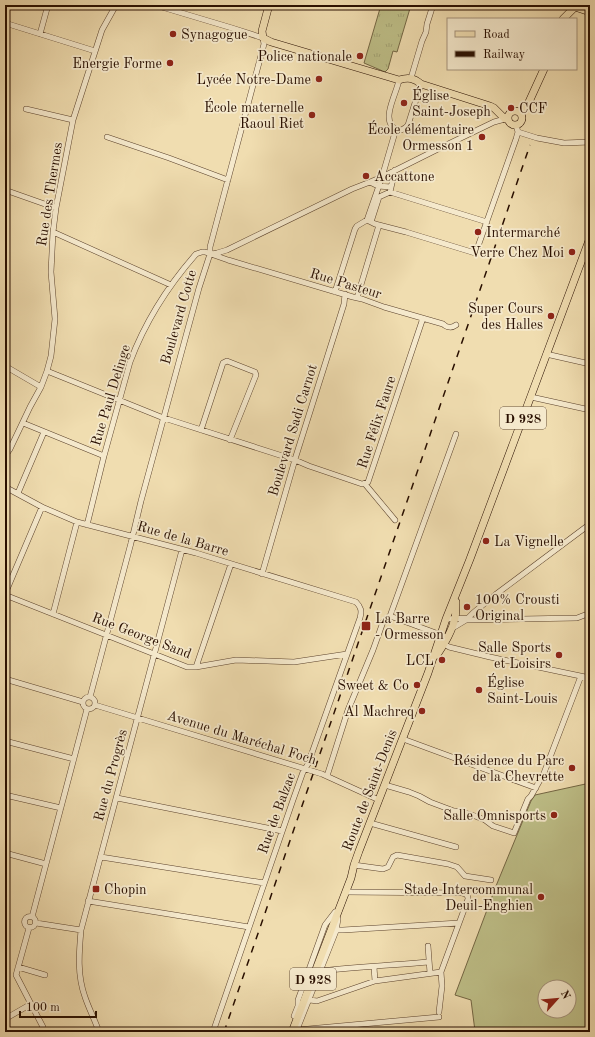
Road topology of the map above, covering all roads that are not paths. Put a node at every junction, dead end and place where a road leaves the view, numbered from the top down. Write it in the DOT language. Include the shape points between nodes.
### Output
graph roads {
  1 [pos="48,5"];
  2 [pos="116,5"];
  3 [pos="155,5"];
  4 [pos="269,5"];
  5 [pos="433,5"];
  6 [pos="565,5"];
  7 [pos="572,6"];
  8 [pos="590,12"];
  9 [pos="563,18"];
  10 [pos="564,18"];
  11 [pos="5,23"];
  12 [pos="40,34"];
  13 [pos="263,38"];
  14 [pos="95,51"];
  15 [pos="544,70"];
  16 [pos="411,78"];
  17 [pos="399,80"];
  18 [pos="421,84"];
  19 [pos="26,110"];
  20 [pos="521,113"];
  21 [pos="506,119"];
  22 [pos="73,120"];
  23 [pos="396,129"];
  24 [pos="517,129"];
  25 [pos="107,137"];
  26 [pos="590,142"];
  27 [pos="385,164"];
  28 [pos="394,171"];
  29 [pos="382,176"];
  30 [pos="228,180"];
  31 [pos="370,182"];
  32 [pos="378,186"];
  33 [pos="390,189"];
  34 [pos="5,190"];
  35 [pos="377,196"];
  36 [pos="56,208"];
  37 [pos="369,221"];
  38 [pos="487,222"];
  39 [pos="379,225"];
  40 [pos="53,232"];
  41 [pos="589,242"];
  42 [pos="227,250"];
  43 [pos="210,254"];
  44 [pos="228,260"];
  45 [pos="171,285"];
  46 [pos="335,292"];
  47 [pos="345,294"];
  48 [pos="357,298"];
  49 [pos="423,318"];
  50 [pos="456,325"];
  51 [pos="546,354"];
  52 [pos="590,364"];
  53 [pos="5,366"];
  54 [pos="47,371"];
  55 [pos="41,387"];
  56 [pos="530,397"];
  57 [pos="120,401"];
  58 [pos="590,410"];
  59 [pos="164,418"];
  60 [pos="23,423"];
  61 [pos="200,430"];
  62 [pos="44,432"];
  63 [pos="456,434"];
  64 [pos="230,440"];
  65 [pos="5,456"];
  66 [pos="104,456"];
  67 [pos="295,460"];
  68 [pos="365,484"];
  69 [pos="5,487"];
  70 [pos="18,493"];
  71 [pos="42,507"];
  72 [pos="395,520"];
  73 [pos="77,522"];
  74 [pos="590,524"];
  75 [pos="86,525"];
  76 [pos="133,536"];
  77 [pos="182,550"];
  78 [pos="232,564"];
  79 [pos="262,574"];
  80 [pos="5,594"];
  81 [pos="456,598"];
  82 [pos="358,604"];
  83 [pos="590,613"];
  84 [pos="53,614"];
  85 [pos="390,616"];
  86 [pos="456,618"];
  87 [pos="467,619"];
  88 [pos="446,620"];
  89 [pos="451,629"];
  90 [pos="106,635"];
  91 [pos="443,639"];
  92 [pos="155,654"];
  93 [pos="347,654"];
  94 [pos="196,667"];
  95 [pos="581,676"];
  96 [pos="590,678"];
  97 [pos="5,679"];
  98 [pos="90,697"];
  99 [pos="83,702"];
  100 [pos="95,705"];
  101 [pos="87,709"];
  102 [pos="137,718"];
  103 [pos="403,739"];
  104 [pos="5,741"];
  105 [pos="74,759"];
  106 [pos="305,769"];
  107 [pos="327,776"];
  108 [pos="385,785"];
  109 [pos="536,788"];
  110 [pos="5,795"];
  111 [pos="116,798"];
  112 [pos="379,800"];
  113 [pos="61,808"];
  114 [pos="370,823"];
  115 [pos="282,831"];
  116 [pos="456,847"];
  117 [pos="5,853"];
  118 [pos="101,857"];
  119 [pos="46,864"];
  120 [pos="354,865"];
  121 [pos="349,878"];
  122 [pos="491,880"];
  123 [pos="264,883"];
  124 [pos="346,892"];
  125 [pos="88,902"];
  126 [pos="337,913"];
  127 [pos="32,917"];
  128 [pos="36,923"];
  129 [pos="460,923"];
  130 [pos="249,927"];
  131 [pos="29,928"];
  132 [pos="334,928"];
  133 [pos="81,930"];
  134 [pos="428,946"];
  135 [pos="429,962"];
  136 [pos="18,967"];
  137 [pos="374,967"];
  138 [pos="321,971"];
  139 [pos="441,972"];
  140 [pos="45,974"];
  141 [pos="430,974"];
  142 [pos="375,982"];
  143 [pos="310,1000"];
  144 [pos="30,1004"];
  145 [pos="5,1019"];
  146 [pos="43,1032"];
  147 [pos="98,1032"];
  148 [pos="213,1032"];
  149 [pos="288,1032"];
  150 [pos="295,1032"];
  1 -- 12 [label="street"];
  2 -- 14 [label="street, Rue des Thermes" via="102,30"];
  3 -- 13 [label="street"];
  4 -- 13 [label="main road, Boulevard Cotte" via="262,31"];
  5 -- 16 [label="street"];
  6 -- 9 [label="main road"];
  7 -- 8 [label="main road"];
  7 -- 10 [label="main road"];
  11 -- 12 [label="street"];
  12 -- 14 [label="street"];
  13 -- 17 [label="main road"];
  13 -- 30 [label="street, Boulevard Cotte" via="264,44"];
  14 -- 22 [label="street, Rue des Thermes"];
  15 -- 20 [label="main road" via="528,104"];
  16 -- 17 [label="main road"];
  16 -- 18 [label="main road"];
  17 -- 23 [label="street" via="389,119"];
  18 -- 21 [label="main road" via="490,106"];
  18 -- 23 [label="street" via="408,125 406,128"];
  19 -- 22 [label="street"];
  20 -- 21 [label="main road" via="512,112"];
  20 -- 24 [label="main road" via="522,121"];
  21 -- 24 [label="main road"];
  21 -- 28 [label="street" via="494,122"];
  22 -- 36 [label="street, Rue des Thermes"];
  23 -- 27 [label="street"];
  24 -- 26 [label="street" via="537,138 564,143"];
  24 -- 38 [label="street"];
  25 -- 30 [label="street"];
  27 -- 28 [label="street"];
  27 -- 29 [label="street"];
  28 -- 29 [label="street"];
  28 -- 33 [label="street"];
  29 -- 31 [label="street"];
  29 -- 32 [label="street"];
  30 -- 43 [label="street, Boulevard Cotte"];
  31 -- 32 [label="street"];
  31 -- 42 [label="street"];
  32 -- 33 [label="street"];
  32 -- 35 [label="street"];
  33 -- 35 [label="street"];
  33 -- 38 [label="street"];
  34 -- 36 [label="street"];
  35 -- 37 [label="street"];
  36 -- 40 [label="street, Rue des Thermes"];
  37 -- 39 [label="street"];
  37 -- 46 [label="street" via="355,229"];
  38 -- 39 [label="street" via="475,253"];
  39 -- 48 [label="street"];
  40 -- 45 [label="street"];
  40 -- 54 [label="street, Rue des Thermes" via="51,272 55,319"];
  41 -- 51 [label="main road, D 928"];
  42 -- 43 [label="street"];
  42 -- 44 [label="street"];
  43 -- 44 [label="street, Rue Pasteur"];
  43 -- 45 [label="street, Rue Paul Delinge" via="196,254"];
  43 -- 59 [label="street, Boulevard Cotte"];
  44 -- 46 [label="street, Rue Pasteur"];
  45 -- 57 [label="street, Rue Paul Delinge" via="146,325 134,351"];
  46 -- 47 [label="street, Rue Pasteur"];
  47 -- 48 [label="street, Rue Pasteur"];
  47 -- 67 [label="street, Boulevard Sadi Carnot"];
  48 -- 49 [label="street, Rue Pasteur"];
  49 -- 50 [label="street, Rue Pasteur" via="451,328"];
  49 -- 68 [label="street, Rue Félix Faure" via="370,479"];
  51 -- 52 [label="street"];
  51 -- 56 [label="main road, D 928"];
  53 -- 55 [label="street"];
  54 -- 55 [label="street, Rue des Thermes"];
  54 -- 57 [label="street, Rue Félix Faure"];
  55 -- 60 [label="street, Rue des Thermes"];
  56 -- 58 [label="street"];
  56 -- 81 [label="main road, D 928"];
  57 -- 59 [label="street, Rue Félix Faure"];
  57 -- 66 [label="street, Rue Paul Delinge"];
  59 -- 61 [label="street, Rue Félix Faure"];
  59 -- 76 [label="street, Boulevard Cotte"];
  60 -- 62 [label="street"];
  60 -- 65 [label="street, Rue des Thermes"];
  61 -- 64 [label="street, Rue Félix Faure"];
  61 -- 64 [label="street" via="223,364 227,361 255,372 256,375"];
  62 -- 66 [label="street"];
  62 -- 70 [label="street"];
  63 -- 85 [label="street"];
  64 -- 67 [label="street, Rue Félix Faure"];
  66 -- 75 [label="street, Rue Paul Delinge"];
  67 -- 68 [label="street, Rue Félix Faure"];
  67 -- 79 [label="street, Boulevard Sadi Carnot"];
  68 -- 72 [label="street"];
  69 -- 70 [label="street, Rue de la Barre"];
  70 -- 71 [label="street, Rue de la Barre"];
  71 -- 73 [label="street, Rue de la Barre"];
  71 -- 80 [label="street"];
  73 -- 75 [label="street, Rue de la Barre"];
  73 -- 84 [label="street"];
  74 -- 87 [label="street"];
  75 -- 76 [label="street, Rue de la Barre"];
  76 -- 77 [label="street, Rue de la Barre"];
  76 -- 90 [label="street, Boulevard Cotte"];
  77 -- 78 [label="street, Rue de la Barre"];
  77 -- 92 [label="street, Rue du Progrès"];
  78 -- 79 [label="street, Rue de la Barre"];
  78 -- 94 [label="street"];
  79 -- 82 [label="street, Rue de la Barre"];
  80 -- 84 [label="street, Rue George Sand"];
  81 -- 86 [label="main road, D 928"];
  81 -- 88 [label="main road, D 928"];
  82 -- 93 [label="street, Rue de Balzac" via="361,613"];
  83 -- 87 [label="street" via="577,618"];
  84 -- 90 [label="street, Rue George Sand"];
  85 -- 91 [label="street"];
  85 -- 107 [label="street" via="383,622 348,710"];
  86 -- 87 [label="street"];
  86 -- 88 [label="street"];
  86 -- 89 [label="main road, D 928"];
  87 -- 89 [label="street"];
  88 -- 91 [label="main road, D 928"];
  89 -- 91 [label="main road, D 928"];
  90 -- 92 [label="street, Rue George Sand"];
  90 -- 98 [label="street, Boulevard Cotte"];
  91 -- 95 [label="street" via="457,648 490,657"];
  91 -- 103 [label="main road, Route de Saint-Denis / D 928" via="430,666"];
  92 -- 94 [label="street, Rue George Sand" via="187,667"];
  92 -- 102 [label="street, Rue du Progrès"];
  93 -- 94 [label="street, Rue George Sand" via="294,662 236,660"];
  93 -- 106 [label="street, Rue de Balzac"];
  95 -- 96 [label="street"];
  95 -- 109 [label="street"];
  97 -- 99 [label="street"];
  98 -- 99 [label="street"];
  98 -- 100 [label="street"];
  99 -- 101 [label="street"];
  100 -- 101 [label="street" via="92,709"];
  100 -- 102 [label="street, Avenue du Maréchal Foch"];
  101 -- 105 [label="street"];
  102 -- 106 [label="street, Avenue du Maréchal Foch"];
  102 -- 111 [label="street, Rue du Progrès"];
  103 -- 108 [label="main road, Route de Saint-Denis / D 928"];
  103 -- 109 [label="street"];
  104 -- 105 [label="street"];
  105 -- 113 [label="street"];
  106 -- 107 [label="street, Avenue du Maréchal Foch"];
  106 -- 115 [label="street, Rue de Balzac"];
  107 -- 112 [label="street, Avenue du Maréchal Foch"];
  108 -- 109 [label="street" via="454,811 475,816 514,833 528,799"];
  108 -- 112 [label="main road, Route de Saint-Denis / D 928"];
  110 -- 113 [label="street"];
  111 -- 115 [label="street"];
  111 -- 118 [label="street, Rue du Progrès"];
  112 -- 114 [label="main road, Route de Saint-Denis / D 928"];
  113 -- 119 [label="street"];
  114 -- 116 [label="street"];
  114 -- 120 [label="main road, Route de Saint-Denis / D 928"];
  115 -- 123 [label="street, Rue de Balzac"];
  117 -- 119 [label="street"];
  118 -- 123 [label="street"];
  118 -- 125 [label="street, Rue du Progrès"];
  119 -- 127 [label="street"];
  120 -- 121 [label="main road, Route de Saint-Denis"];
  120 -- 122 [label="street" via="383,869 388,867 397,855 448,864 457,867 465,876"];
  121 -- 124 [label="main road, Route de Saint-Denis"];
  121 -- 126 [label="main road, Route de Saint-Denis"];
  123 -- 130 [label="street, Rue de Balzac"];
  124 -- 126 [label="main road, Route de Saint-Denis"];
  124 -- 129 [label="street" via="464,893 468,899"];
  125 -- 130 [label="street"];
  125 -- 133 [label="street, Rue du Progrès"];
  126 -- 132 [label="main road, Route de Saint-Denis"];
  126 -- 149 [label="street, Route de Saint-Denis" via="325,925"];
  127 -- 128 [label="street"];
  127 -- 131 [label="street" via="27,917 24,921"];
  128 -- 131 [label="street"];
  128 -- 133 [label="street"];
  129 -- 132 [label="street" via="343,930"];
  129 -- 139 [label="street"];
  130 -- 148 [label="street, Rue de Balzac"];
  131 -- 136 [label="street"];
  132 -- 138 [label="street, Route de Saint-Denis"];
  132 -- 150 [label="main road, Route de Saint-Denis / D 928"];
  133 -- 147 [label="street, Rue du Progrès" via="78,964 80,976"];
  134 -- 135 [label="street"];
  135 -- 137 [label="street"];
  135 -- 141 [label="street"];
  136 -- 140 [label="street"];
  136 -- 144 [label="street" via="16,975"];
  137 -- 138 [label="street"];
  137 -- 142 [label="street"];
  138 -- 143 [label="street, Route de Saint-Denis"];
  139 -- 141 [label="street"];
  139 -- 150 [label="street" via="439,1015"];
  141 -- 142 [label="street"];
  142 -- 143 [label="street" via="316,1001"];
  143 -- 150 [label="street, Route de Saint-Denis"];
  144 -- 145 [label="street"];
  144 -- 146 [label="street" via="44,1027"];
}
